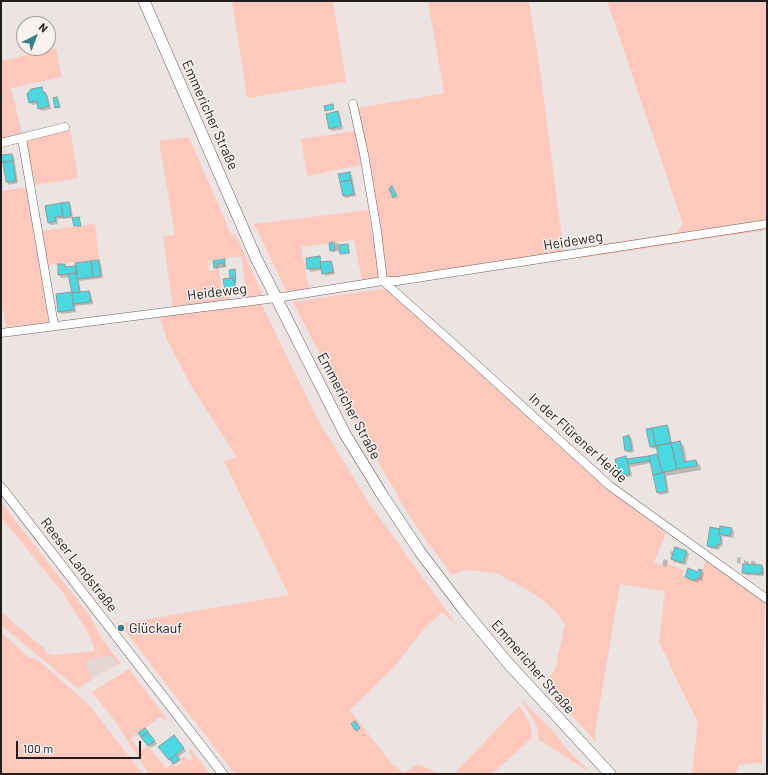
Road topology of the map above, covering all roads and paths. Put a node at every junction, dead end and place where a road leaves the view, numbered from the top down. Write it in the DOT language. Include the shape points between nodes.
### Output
graph roads {
  1 [pos="144,1"];
  2 [pos="353,104"];
  3 [pos="65,127"];
  4 [pos="22,138"];
  5 [pos="1,143"];
  6 [pos="767,224"];
  7 [pos="383,281"];
  8 [pos="276,298"];
  9 [pos="54,326"];
  10 [pos="1,333"];
  11 [pos="1,487"];
  12 [pos="767,599"];
  13 [pos="223,774"];
  14 [pos="610,774"];
  1 -- 8 [label="main road, Emmericher Straße" via="256,258"];
  2 -- 7 [label="street" via="377,230"];
  3 -- 4 [label="street"];
  4 -- 5 [label="street"];
  4 -- 9 [label="street"];
  6 -- 7 [label="street, Heideweg" via="513,264"];
  7 -- 8 [label="street, Heideweg"];
  7 -- 12 [label="street, In der Flürener Heide" via="610,486"];
  8 -- 9 [label="street, Heideweg"];
  8 -- 14 [label="main road, Emmericher Straße" via="345,434 380,493 420,552 507,662"];
  9 -- 10 [label="street, Heideweg"];
  11 -- 13 [label="street, Reeser Landstraße"];
}
